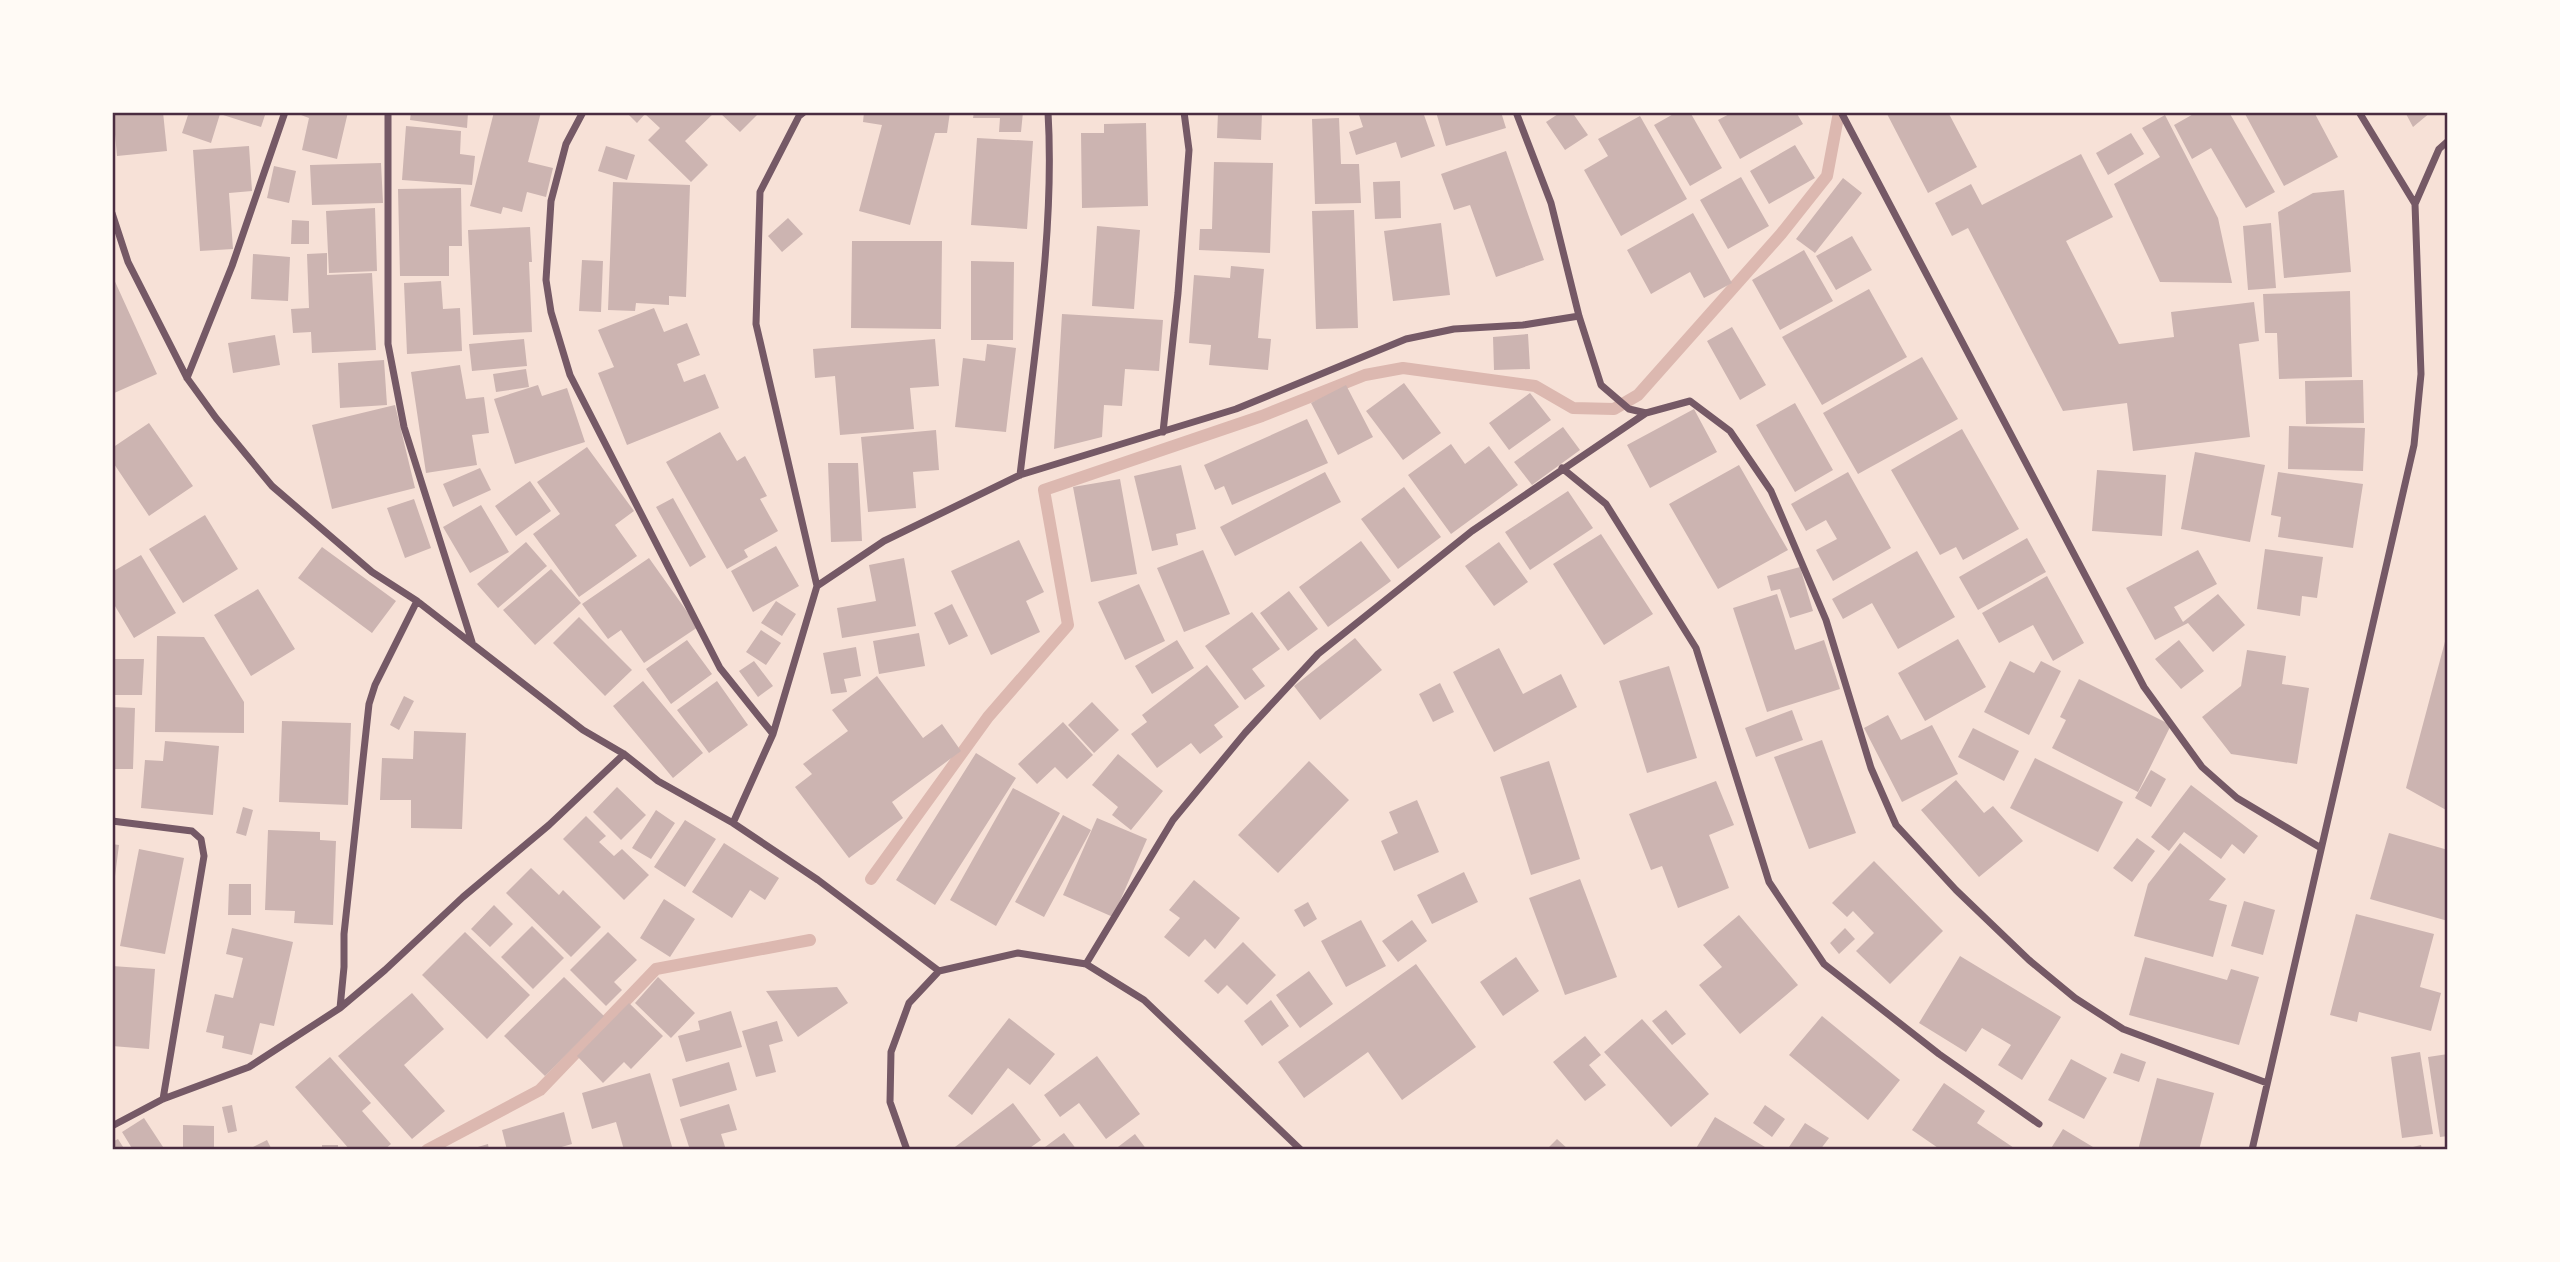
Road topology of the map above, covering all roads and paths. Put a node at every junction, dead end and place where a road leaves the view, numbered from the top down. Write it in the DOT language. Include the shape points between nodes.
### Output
graph roads {
  1 [pos="285,112"];
  2 [pos="388,112"];
  3 [pos="583,112"];
  4 [pos="804,112"];
  5 [pos="1048,112"];
  6 [pos="1184,112"];
  7 [pos="1516,112"];
  8 [pos="1841,112"];
  9 [pos="2359,112"];
  10 [pos="2448,141"];
  11 [pos="2415,204"];
  12 [pos="112,214"];
  13 [pos="1579,316"];
  14 [pos="187,378"];
  15 [pos="1646,413"];
  16 [pos="1163,432"];
  17 [pos="1562,468"];
  18 [pos="1020,475"];
  19 [pos="817,586"];
  20 [pos="417,601"];
  21 [pos="472,643"];
  22 [pos="773,734"];
  23 [pos="624,754"];
  24 [pos="112,821"];
  25 [pos="733,822"];
  26 [pos="2321,848"];
  27 [pos="1086,964"];
  28 [pos="939,971"];
  29 [pos="340,1008"];
  30 [pos="2267,1083"];
  31 [pos="163,1099"];
  32 [pos="2039,1124"];
  33 [pos="112,1126"];
  34 [pos="907,1150"];
  35 [pos="1301,1150"];
  36 [pos="2252,1150"];
  1 -- 14 [label="street" via="232,266"];
  2 -- 21 [label="street" via="388,344 404,426"];
  3 -- 22 [label="street" via="566,144 551,201 546,280 570,375 720,668"];
  4 -- 19 [label="street" via="760,192 756,324"];
  5 -- 18 [label="street" via="1044,264"];
  6 -- 16 [label="street" via="1189,150"];
  7 -- 13 [label="street" via="1551,203"];
  8 -- 26 [label="street" via="2144,687 2202,767 2236,798"];
  9 -- 11 [label="street"];
  10 -- 11 [label="street" via="2439,149"];
  11 -- 26 [label="street" via="2421,374 2414,445"];
  12 -- 14 [label="street" via="128,262"];
  13 -- 15 [label="street" via="1601,385 1629,409"];
  13 -- 16 [label="street" via="1454,329 1406,339 1236,409"];
  14 -- 20 [label="street" via="272,486 372,572"];
  15 -- 17 [label="street"];
  15 -- 30 [label="street" via="1690,401 1730,431 1771,491 1826,620 1871,768 1896,825 1956,890 2029,960 2123,1029"];
  16 -- 18 [label="street"];
  17 -- 27 [label="street" via="1472,531 1318,654 1173,820"];
  17 -- 32 [label="street" via="1606,504 1696,648 1769,882 1824,964 1939,1054"];
  18 -- 19 [label="street" via="884,541"];
  19 -- 22 [label="street"];
  20 -- 21 [label="street"];
  20 -- 29 [label="street" via="369,704"];
  21 -- 23 [label="street" via="583,730"];
  22 -- 25 [label="street"];
  23 -- 25 [label="street" via="658,781"];
  23 -- 29 [label="street"];
  24 -- 31 [label="street" via="192,831 201,839 204,856"];
  25 -- 28 [label="street"];
  26 -- 30 [label="street"];
  27 -- 28 [label="street" via="1018,953"];
  27 -- 35 [label="street" via="1144,1000"];
  28 -- 34 [label="street" via="909,1003 891,1052 890,1102"];
  29 -- 31 [label="street" via="248,1067"];
  30 -- 36 [label="street"];
  31 -- 33 [label="street"];
}
